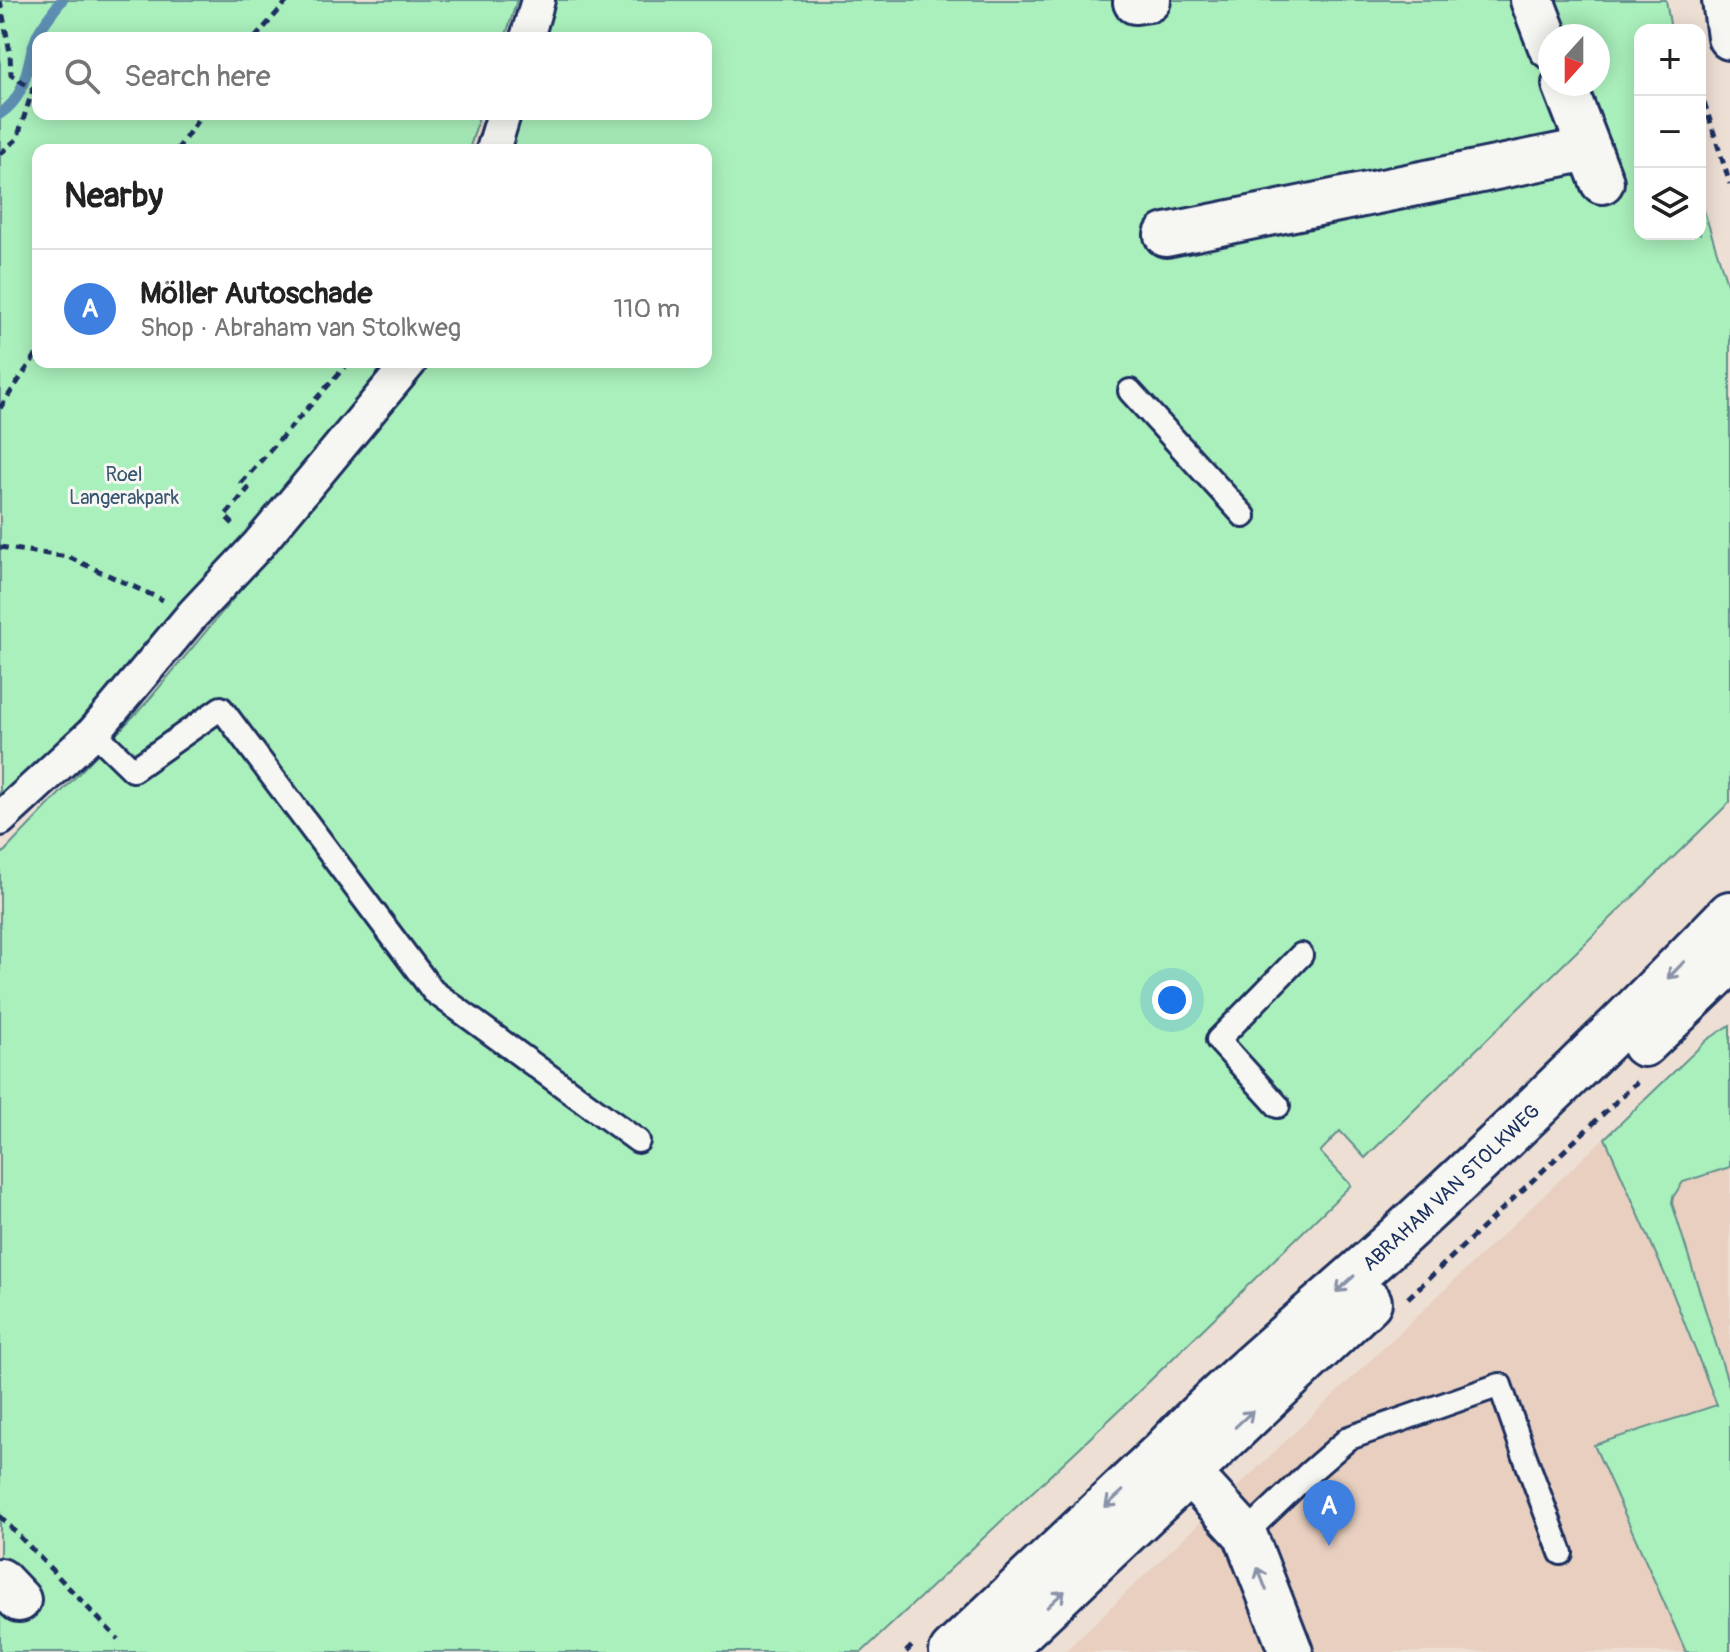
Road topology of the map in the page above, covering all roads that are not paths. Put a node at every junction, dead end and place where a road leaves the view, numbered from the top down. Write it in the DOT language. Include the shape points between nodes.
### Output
graph roads {
  1 [pos="538,0"];
  2 [pos="1532,0"];
  3 [pos="1725,0"];
  4 [pos="1541,24"];
  5 [pos="529,32"];
  6 [pos="1730,37"];
  7 [pos="1569,96"];
  8 [pos="502,120"];
  9 [pos="495,144"];
  10 [pos="1166,235"];
  11 [pos="405,368"];
  12 [pos="1130,391"];
  13 [pos="1244,516"];
  14 [pos="94,732"];
  15 [pos="0,819"];
  16 [pos="1730,914"];
  17 [pos="1301,955"];
  18 [pos="1730,961"];
  19 [pos="1278,1106"];
  20 [pos="638,1141"];
  21 [pos="1176,1463"];
  22 [pos="1245,1534"];
  23 [pos="1561,1553"];
  24 [pos="952,1652"];
  25 [pos="999,1652"];
  26 [pos="1291,1652"];
  1 -- 5 [label="street"];
  2 -- 4 [label="street"];
  3 -- 6 [label="street"];
  7 -- 10 [label="street" via="1591,154"];
  8 -- 9 [label="street"];
  11 -- 14 [label="street"];
  12 -- 13 [label="lane"];
  14 -- 15 [label="street"];
  14 -- 20 [label="lane" via="133,770 221,708 433,991"];
  16 -- 21 [label="street, ABRAHAM VAN STOLKWEG, one-way" via="1418,1218 1195,1418"];
  17 -- 19 [label="lane" via="1218,1040"];
  21 -- 18 [label="street, ABRAHAM VAN STOLKWEG, one-way"];
  21 -- 22 [label="street"];
  21 -- 24 [label="street, ABRAHAM VAN STOLKWEG, one-way"];
  25 -- 21 [label="street, ABRAHAM VAN STOLKWEG, one-way"];
  22 -- 23 [label="lane" via="1349,1438 1500,1385"];
  26 -- 22 [label="street, one-way"];
}
